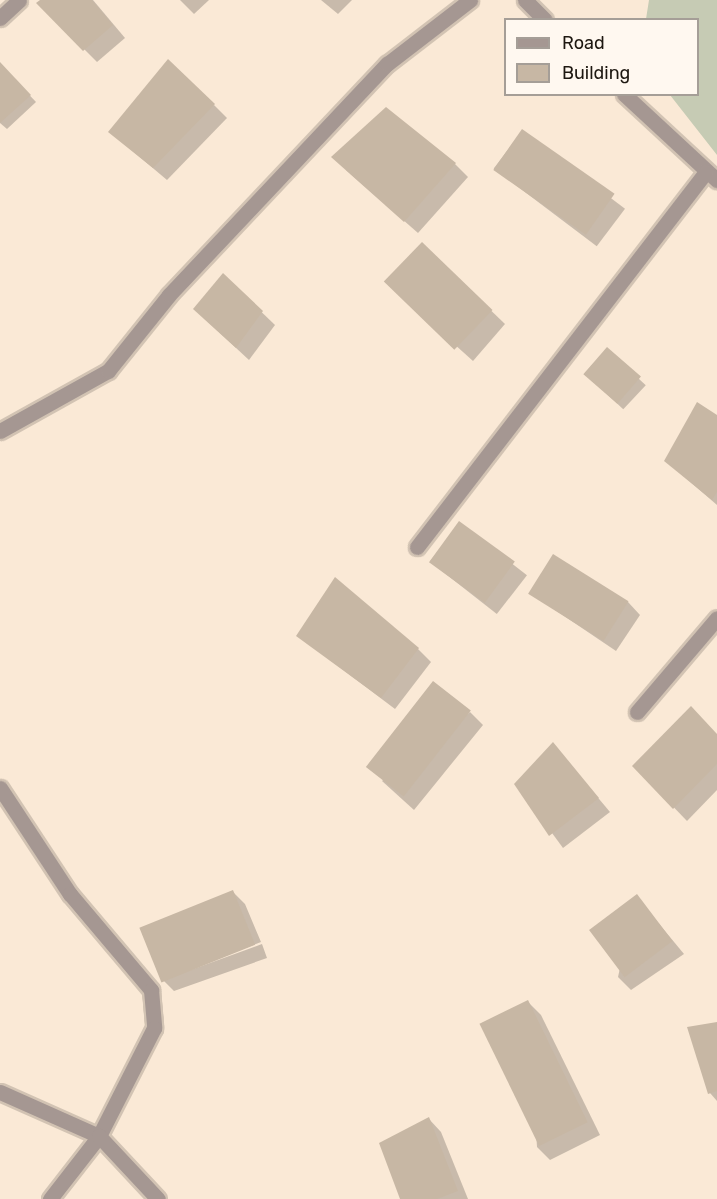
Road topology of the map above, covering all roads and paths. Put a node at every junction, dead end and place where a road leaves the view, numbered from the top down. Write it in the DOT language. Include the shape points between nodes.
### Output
graph roads {
  1 [pos="19,0"];
  2 [pos="470,0"];
  3 [pos="525,0"];
  4 [pos="0,18"];
  5 [pos="544,18"];
  6 [pos="626,96"];
  7 [pos="711,176"];
  8 [pos="0,430"];
  9 [pos="417,547"];
  10 [pos="717,618"];
  11 [pos="637,712"];
  12 [pos="0,788"];
  13 [pos="0,1092"];
  14 [pos="99,1136"];
  15 [pos="50,1199"];
  16 [pos="158,1199"];
  1 -- 4 [label="street"];
  2 -- 8 [label="street" via="387,64 169,295 108,371"];
  3 -- 5 [label="street"];
  6 -- 7 [label="street"];
  7 -- 9 [label="street"];
  10 -- 11 [label="street"];
  12 -- 14 [label="street" via="70,894 151,990 154,1028"];
  13 -- 14 [label="street"];
  14 -- 15 [label="street"];
  14 -- 16 [label="street"];
}
